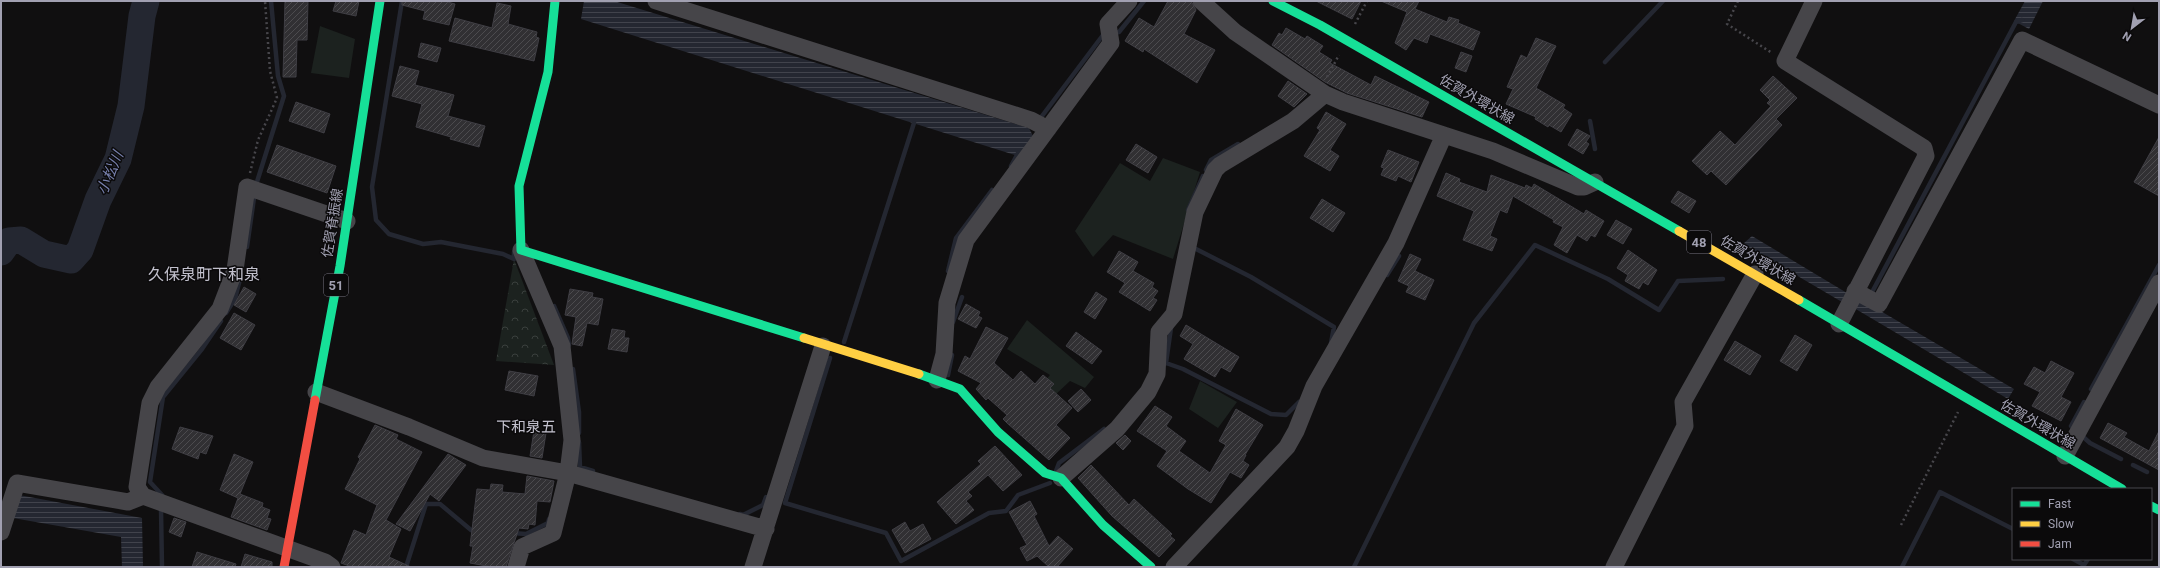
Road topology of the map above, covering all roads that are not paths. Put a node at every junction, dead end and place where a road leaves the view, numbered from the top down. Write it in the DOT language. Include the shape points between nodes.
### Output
graph roads {
  1 [pos="380,1"];
  2 [pos="555,1"];
  3 [pos="656,1"];
  4 [pos="1129,1"];
  5 [pos="1201,1"];
  6 [pos="1273,1"];
  7 [pos="1814,1"];
  8 [pos="1325,94"];
  9 [pos="2159,105"];
  10 [pos="1048,130"];
  11 [pos="1444,135"];
  12 [pos="1595,182"];
  13 [pos="347,221"];
  14 [pos="522,250"];
  15 [pos="1755,274"];
  16 [pos="2159,282"];
  17 [pos="1863,295"];
  18 [pos="1842,317"];
  19 [pos="823,346"];
  20 [pos="937,380"];
  21 [pos="316,392"];
  22 [pos="2068,450"];
  23 [pos="568,473"];
  24 [pos="1061,478"];
  25 [pos="2121,488"];
  26 [pos="143,496"];
  27 [pos="766,529"];
  28 [pos="1,532"];
  29 [pos="287,550"];
  30 [pos="1184,564"];
  31 [pos="284,567"];
  32 [pos="332,567"];
  33 [pos="516,567"];
  34 [pos="752,567"];
  35 [pos="1151,567"];
  36 [pos="1614,567"];
  1 -- 13 [label="main road, 佐賀脊振線 / 51"];
  2 -- 14 [label="main road" via="548,72 519,186"];
  3 -- 10 [label="street" via="1031,120"];
  4 -- 10 [label="street" via="1108,24 1110,43"];
  5 -- 8 [label="street" via="1235,32"];
  6 -- 12 [label="main road, 佐賀外環状線 / 48" via="1320,25"];
  7 -- 17 [label="street" via="1785,61 1924,148 1926,156"];
  8 -- 11 [label="street"];
  8 -- 24 [label="street" via="1293,121 1215,170 1195,212 1171,318 1159,332 1158,368 1148,392 1117,429"];
  9 -- 17 [label="street" via="2019,45 1879,304"];
  10 -- 20 [label="street" via="966,240 947,303 944,354"];
  11 -- 12 [label="street" via="1492,151 1578,187"];
  11 -- 30 [label="street" via="1396,243 1314,386 1287,447"];
  12 -- 15 [label="main road, 佐賀外環状線 / 48"];
  13 -- 21 [label="main road, 佐賀脊振線 / 51"];
  13 -- 26 [label="street" via="247,187 235,270 220,309 158,387 150,403 137,487"];
  14 -- 19 [label="main road"];
  14 -- 23 [label="street" via="562,346 572,440"];
  15 -- 18 [label="main road, 佐賀外環状線 / 48"];
  15 -- 36 [label="street" via="1683,402 1685,426"];
  16 -- 22 [label="street"];
  17 -- 18 [label="street"];
  18 -- 22 [label="main road, 佐賀外環状線 / 48" via="1965,397"];
  19 -- 20 [label="main road"];
  19 -- 27 [label="street"];
  20 -- 24 [label="main road" via="960,389 998,432 1045,473"];
  21 -- 23 [label="street" via="483,458"];
  21 -- 29 [label="main road, 佐賀脊振線 / 51"];
  22 -- 25 [label="main road, 佐賀外環状線 / 48"];
  23 -- 27 [label="street"];
  23 -- 33 [label="street" via="553,533 522,547"];
  24 -- 35 [label="main road" via="1103,525"];
  26 -- 28 [label="street" via="128,502 17,483"];
  26 -- 29 [label="street"];
  27 -- 34 [label="street"];
  29 -- 31 [label="main road, 佐賀脊振線 / 51"];
  29 -- 32 [label="street" via="325,562"];
}
